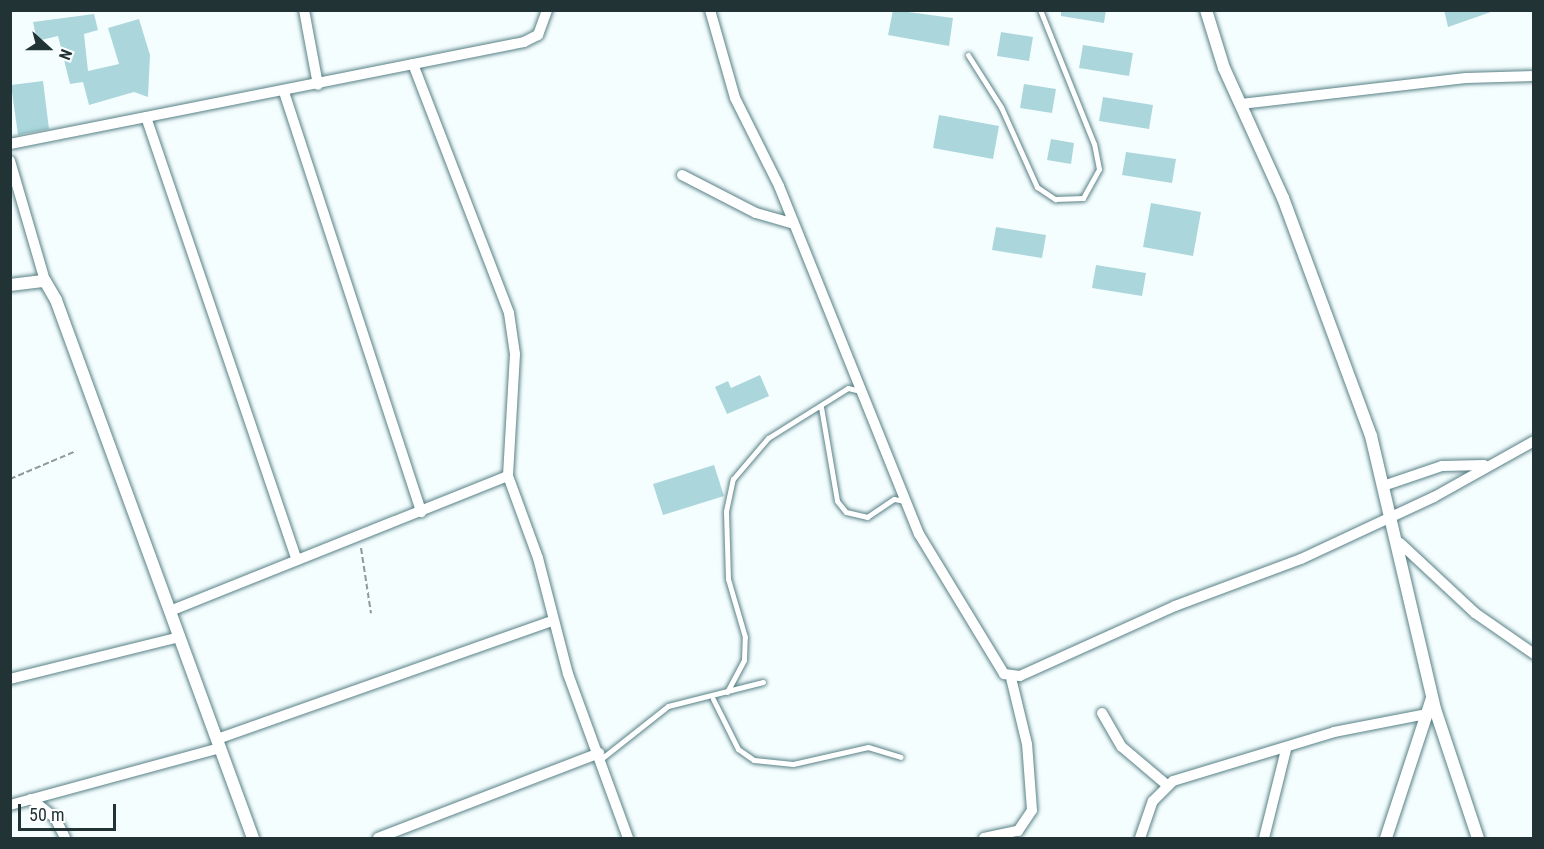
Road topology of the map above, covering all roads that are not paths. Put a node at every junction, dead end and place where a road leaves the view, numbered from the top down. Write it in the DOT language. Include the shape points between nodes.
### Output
graph roads {
  1 [pos="304,10"];
  2 [pos="547,10"];
  3 [pos="710,10"];
  4 [pos="1040,10"];
  5 [pos="1206,10"];
  6 [pos="968,56"];
  7 [pos="413,64"];
  8 [pos="1533,75"];
  9 [pos="318,85"];
  10 [pos="284,92"];
  11 [pos="1241,104"];
  12 [pos="146,117"];
  13 [pos="10,144"];
  14 [pos="10,161"];
  15 [pos="682,175"];
  16 [pos="791,223"];
  17 [pos="45,281"];
  18 [pos="10,285"];
  19 [pos="860,391"];
  20 [pos="821,407"];
  21 [pos="1533,441"];
  22 [pos="1484,465"];
  23 [pos="508,476"];
  24 [pos="1386,485"];
  25 [pos="904,501"];
  26 [pos="421,512"];
  27 [pos="1393,517"];
  28 [pos="1400,543"];
  29 [pos="297,560"];
  30 [pos="170,611"];
  31 [pos="553,621"];
  32 [pos="180,637"];
  33 [pos="1533,654"];
  34 [pos="1011,678"];
  35 [pos="10,679"];
  36 [pos="763,682"];
  37 [pos="727,692"];
  38 [pos="1433,697"];
  39 [pos="713,699"];
  40 [pos="1102,713"];
  41 [pos="1427,714"];
  42 [pos="219,743"];
  43 [pos="1286,750"];
  44 [pos="600,756"];
  45 [pos="900,757"];
  46 [pos="1167,785"];
  47 [pos="31,799"];
  48 [pos="10,806"];
  49 [pos="65,838"];
  50 [pos="252,838"];
  51 [pos="378,838"];
  52 [pos="628,838"];
  53 [pos="984,838"];
  54 [pos="1140,838"];
  55 [pos="1264,838"];
  56 [pos="1386,838"];
  57 [pos="1478,838"];
  1 -- 9 [label="street"];
  2 -- 7 [label="street" via="538,35 524,42"];
  3 -- 16 [label="street" via="735,98"];
  4 -- 6 [label="lane" via="1097,160 1094,184 1083,198 1055,199 1037,188 1001,107"];
  5 -- 11 [label="street"];
  7 -- 9 [label="street"];
  7 -- 23 [label="street" via="513,332"];
  8 -- 11 [label="street" via="1466,78"];
  9 -- 10 [label="street"];
  10 -- 12 [label="street"];
  10 -- 26 [label="street"];
  11 -- 24 [label="street" via="1295,230"];
  12 -- 13 [label="street"];
  12 -- 29 [label="street"];
  14 -- 17 [label="street"];
  15 -- 16 [label="street" via="756,213"];
  16 -- 19 [label="street"];
  17 -- 18 [label="street"];
  17 -- 30 [label="street"];
  19 -- 20 [label="lane" via="848,388"];
  19 -- 25 [label="street"];
  20 -- 25 [label="lane" via="837,501 846,512 867,517 894,499"];
  20 -- 37 [label="lane" via="768,438 733,479 726,512 728,579 746,637 744,660"];
  21 -- 22 [label="street"];
  22 -- 24 [label="street" via="1442,465"];
  22 -- 27 [label="street"];
  23 -- 26 [label="street"];
  23 -- 31 [label="street"];
  24 -- 27 [label="street"];
  25 -- 34 [label="street" via="982,646 999,670"];
  26 -- 29 [label="street"];
  27 -- 28 [label="street"];
  27 -- 34 [label="street"];
  28 -- 33 [label="street" via="1475,613"];
  28 -- 38 [label="street"];
  29 -- 30 [label="street"];
  30 -- 32 [label="street"];
  31 -- 42 [label="street"];
  31 -- 44 [label="street"];
  32 -- 35 [label="street"];
  32 -- 42 [label="street"];
  34 -- 53 [label="street" via="1026,744 1032,810 1018,831"];
  36 -- 37 [label="lane"];
  37 -- 39 [label="lane"];
  38 -- 41 [label="street"];
  38 -- 57 [label="street"];
  39 -- 44 [label="lane" via="668,706"];
  39 -- 45 [label="lane" via="738,749 754,760 803,763 868,747"];
  40 -- 46 [label="street" via="1122,747"];
  41 -- 43 [label="street" via="1334,732"];
  41 -- 56 [label="street"];
  42 -- 47 [label="street" via="78,791"];
  42 -- 50 [label="street"];
  43 -- 46 [label="street"];
  43 -- 55 [label="street"];
  44 -- 51 [label="street"];
  44 -- 52 [label="street"];
  46 -- 54 [label="street" via="1153,801"];
  47 -- 48 [label="street"];
  47 -- 49 [label="street" via="54,818"];
}
